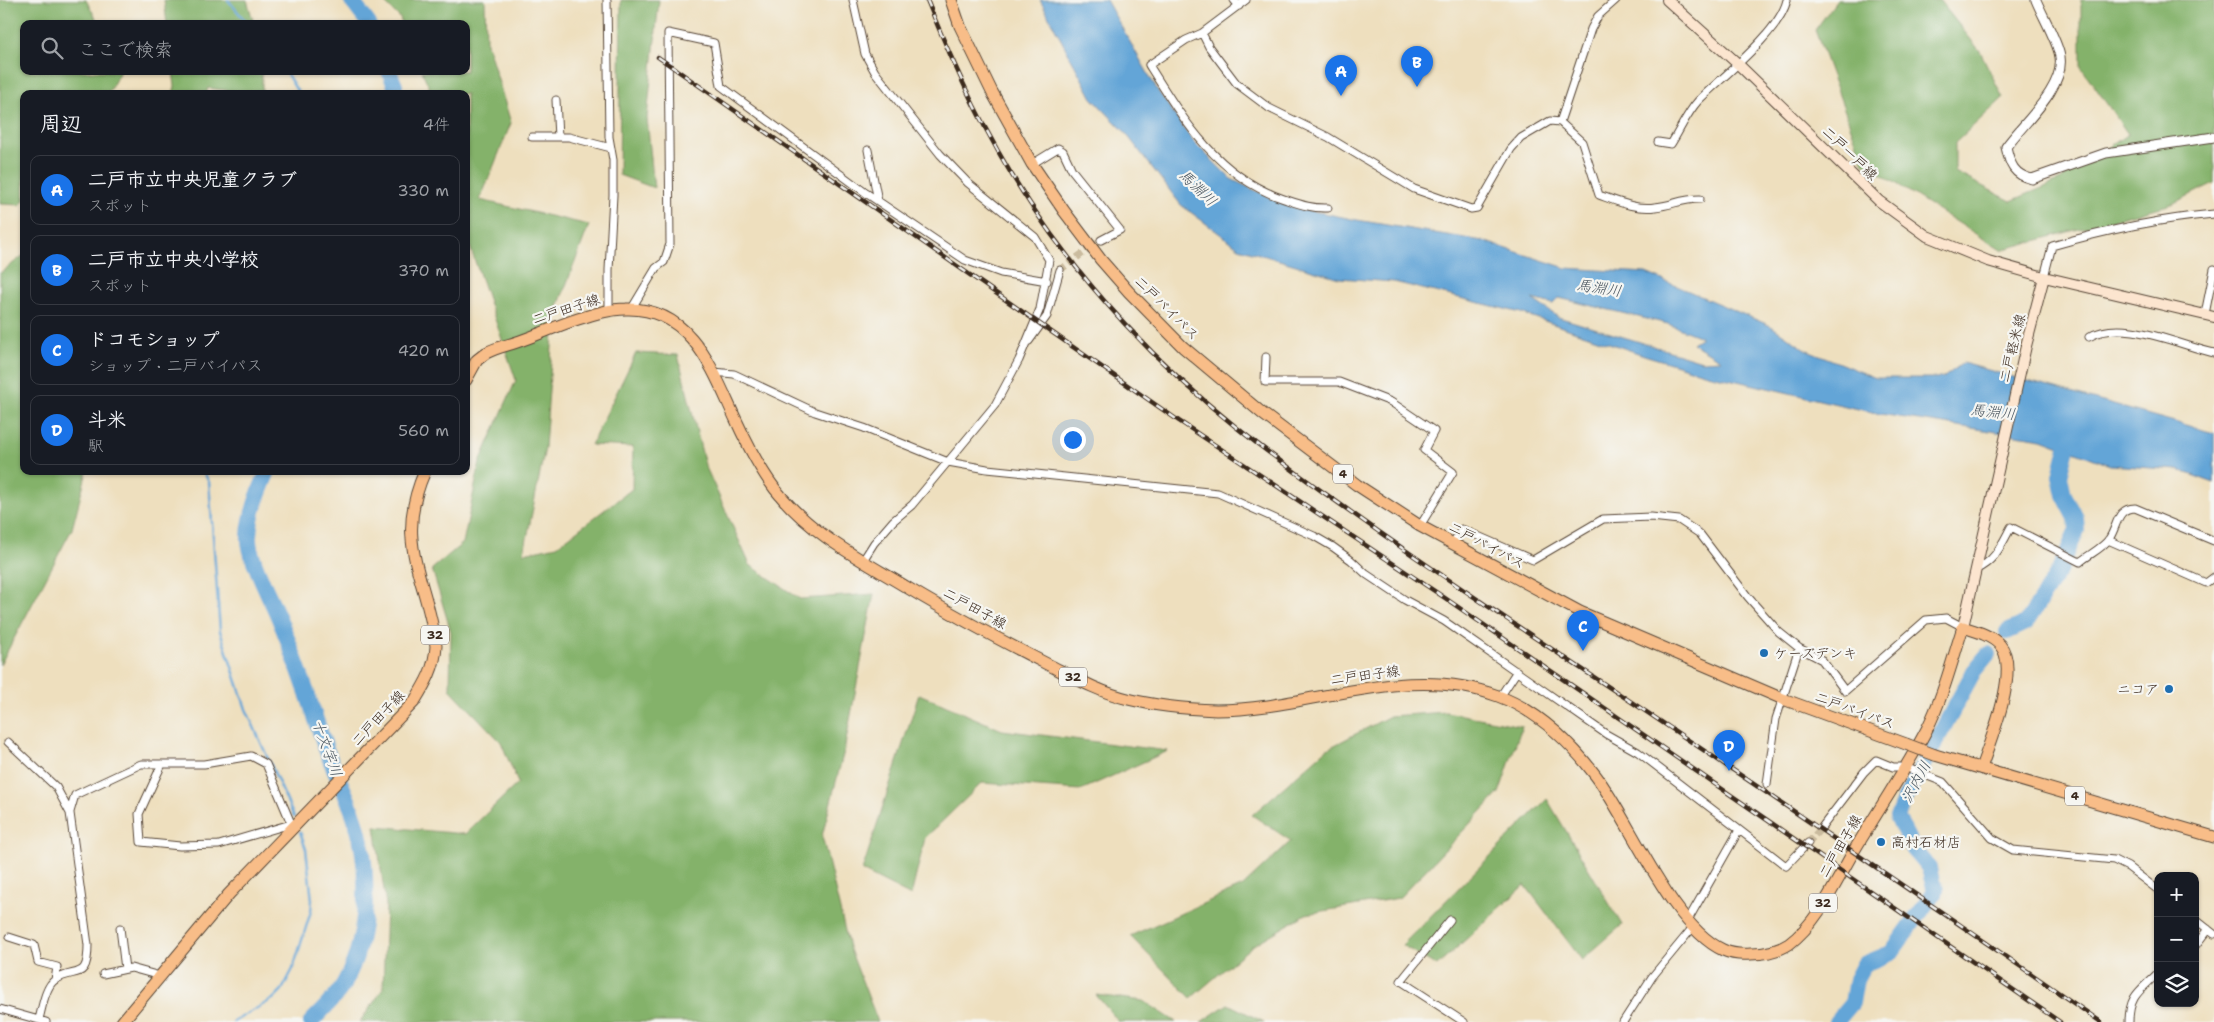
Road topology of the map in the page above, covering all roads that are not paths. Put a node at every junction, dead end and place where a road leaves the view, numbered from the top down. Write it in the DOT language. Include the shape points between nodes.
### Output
graph roads {
  1 [pos="607,0"];
  2 [pos="853,0"];
  3 [pos="951,0"];
  4 [pos="1234,0"];
  5 [pos="1246,0"];
  6 [pos="1616,0"];
  7 [pos="1667,0"];
  8 [pos="1787,0"];
  9 [pos="2036,0"];
  10 [pos="1239,6"];
  11 [pos="1202,33"];
  12 [pos="1738,64"];
  13 [pos="556,100"];
  14 [pos="1560,122"];
  15 [pos="532,137"];
  16 [pos="558,137"];
  17 [pos="2214,137"];
  18 [pos="1658,142"];
  19 [pos="611,148"];
  20 [pos="868,150"];
  21 [pos="1032,164"];
  22 [pos="1700,199"];
  23 [pos="878,201"];
  24 [pos="1328,208"];
  25 [pos="2214,214"];
  26 [pos="1102,240"];
  27 [pos="2214,269"];
  28 [pos="1060,270"];
  29 [pos="2044,277"];
  30 [pos="1047,281"];
  31 [pos="632,308"];
  32 [pos="609,310"];
  33 [pos="2210,316"];
  34 [pos="2089,337"];
  35 [pos="1024,348"];
  36 [pos="2214,353"];
  37 [pos="1266,357"];
  38 [pos="714,372"];
  39 [pos="470,373"];
  40 [pos="948,462"];
  41 [pos="424,475"];
  42 [pos="1420,526"];
  43 [pos="2108,540"];
  44 [pos="2214,541"];
  45 [pos="1453,543"];
  46 [pos="862,562"];
  47 [pos="1975,570"];
  48 [pos="2214,577"];
  49 [pos="1962,627"];
  50 [pos="1799,648"];
  51 [pos="1517,671"];
  52 [pos="1500,697"];
  53 [pos="1783,700"];
  54 [pos="8,742"];
  55 [pos="162,764"];
  56 [pos="1905,766"];
  57 [pos="1981,768"];
  58 [pos="1767,784"];
  59 [pos="70,813"];
  60 [pos="292,826"];
  61 [pos="1822,827"];
  62 [pos="1738,832"];
  63 [pos="2214,837"];
  64 [pos="1808,844"];
  65 [pos="2154,887"];
  66 [pos="1450,920"];
  67 [pos="2199,922"];
  68 [pos="1691,923"];
  69 [pos="120,928"];
  70 [pos="2212,932"];
  71 [pos="9,937"];
  72 [pos="2199,943"];
  73 [pos="125,969"];
  74 [pos="103,974"];
  75 [pos="160,976"];
  76 [pos="2154,977"];
  77 [pos="55,980"];
  78 [pos="0,1009"];
  79 [pos="43,1021"];
  80 [pos="122,1022"];
  81 [pos="1464,1022"];
  82 [pos="1623,1022"];
  83 [pos="2129,1022"];
  1 -- 19 [label="street"];
  2 -- 30 [label="street" via="865,54 875,72 935,148 968,183 1035,237 1049,260"];
  3 -- 21 [label="main road, 二戸バイパス / 4" via="992,92"];
  4 -- 10 [label="street"];
  5 -- 10 [label="street"];
  6 -- 14 [label="street" via="1598,16 1591,29"];
  7 -- 12 [label="main road, 二戸一戸線"];
  8 -- 12 [label="street" via="1779,19"];
  9 -- 17 [label="street" via="2060,56 2059,74 2053,88 2006,147 2010,164 2021,177 2032,179 2106,153"];
  10 -- 11 [label="street"];
  11 -- 14 [label="street" via="1237,84 1269,108 1328,137 1414,189 1471,209 1482,202 1520,138 1550,121"];
  11 -- 24 [label="street" via="1149,65 1177,110 1198,139 1238,177 1281,198 1314,209"];
  12 -- 18 [label="street" via="1697,103 1671,144"];
  12 -- 29 [label="main road, 二戸一戸線" via="1879,201 1927,236 1988,261"];
  13 -- 16 [label="street"];
  14 -- 22 [label="street" via="1582,142 1599,195 1623,204 1653,208 1684,199"];
  15 -- 16 [label="street"];
  16 -- 19 [label="street"];
  19 -- 32 [label="street" via="613,195"];
  20 -- 23 [label="street"];
  21 -- 26 [label="street" via="1058,148 1063,151 1072,170 1120,230"];
  21 -- 42 [label="main road, 二戸バイパス / 4" via="1101,260 1183,347 1263,414 1357,485"];
  23 -- 30 [label="street" via="965,260 1001,273"];
  23 -- 31 [label="street" via="721,86 714,43 668,33 670,244 664,262 656,268"];
  25 -- 29 [label="street" via="2106,230 2052,246"];
  27 -- 33 [label="street"];
  28 -- 35 [label="street" via="1047,316"];
  29 -- 33 [label="main road"];
  29 -- 47 [label="main road, 二戸軽米線"];
  30 -- 35 [label="street"];
  31 -- 32 [label="main road, 二戸田子線 / 32"];
  31 -- 38 [label="main road, 二戸田子線 / 32" via="658,314 678,325 692,338"];
  32 -- 39 [label="main road, 二戸田子線 / 32" via="495,348 477,360"];
  34 -- 36 [label="street" via="2105,329 2126,328"];
  35 -- 40 [label="street" via="995,405"];
  37 -- 42 [label="street" via="1265,382 1339,382 1391,402 1434,431 1424,450 1453,472"];
  38 -- 40 [label="street" via="740,376 815,412"];
  38 -- 46 [label="main road, 二戸田子線 / 32" via="738,426 770,483 784,501 813,528"];
  40 -- 46 [label="street" via="912,505 893,521"];
  40 -- 51 [label="street" via="987,470 1218,493 1314,536 1405,600 1444,621"];
  41 -- 60 [label="main road, 二戸田子線 / 32" via="415,498 410,535 434,632 434,663 414,702"];
  42 -- 45 [label="main road, 二戸バイパス / 4"];
  43 -- 44 [label="street" via="2122,511 2135,508"];
  43 -- 47 [label="street" via="2080,562 2011,527 1997,555"];
  43 -- 48 [label="street" via="2206,582"];
  45 -- 50 [label="street" via="1462,529 1533,560 1603,519 1651,516 1679,520 1700,534 1748,597 1779,632"];
  45 -- 53 [label="main road, 二戸バイパス / 4" via="1580,612"];
  46 -- 52 [label="main road, 二戸田子線 / 32" via="1008,644 1099,690 1126,699 1214,710 1246,708 1378,686 1436,682"];
  47 -- 49 [label="main road, 二戸軽米線"];
  49 -- 50 [label="street" via="1946,618 1926,620 1845,691 1822,660"];
  49 -- 56 [label="main road, 二戸田子線 / 32" via="1928,726"];
  49 -- 57 [label="main road" via="1995,640 2002,647 2008,664 2001,705"];
  50 -- 53 [label="street"];
  51 -- 52 [label="street"];
  51 -- 62 [label="street" via="1606,734 1638,752"];
  52 -- 68 [label="main road, 二戸田子線 / 32" via="1552,729 1578,753 1600,781 1647,862"];
  53 -- 57 [label="main road, 二戸バイパス / 4, bridge"];
  53 -- 58 [label="street" via="1776,720"];
  54 -- 59 [label="street" via="56,787"];
  55 -- 59 [label="street" via="140,764 75,795"];
  55 -- 60 [label="street" via="204,764 251,756 266,764"];
  55 -- 60 [label="street" via="138,814 141,842 219,845"];
  56 -- 61 [label="street" via="1893,767 1876,760"];
  56 -- 65 [label="street" via="1943,782 2000,844 2029,853 2114,860"];
  56 -- 68 [label="main road, 二戸田子線 / 32" via="1830,894 1786,947 1762,954 1728,952 1716,947"];
  57 -- 63 [label="main road, 二戸バイパス / 4"];
  59 -- 77 [label="street" via="88,959 76,974"];
  60 -- 75 [label="main road, 二戸田子線 / 32"];
  62 -- 64 [label="street" via="1750,837 1786,866"];
  62 -- 68 [label="street"];
  66 -- 81 [label="street" via="1401,981"];
  67 -- 70 [label="street"];
  68 -- 82 [label="street"];
  69 -- 73 [label="street"];
  70 -- 72 [label="street"];
  71 -- 77 [label="street" via="34,945 38,962 57,967"];
  73 -- 74 [label="street"];
  73 -- 75 [label="street"];
  75 -- 80 [label="main road, 二戸田子線 / 32"];
  76 -- 83 [label="street" via="2132,1000 2128,1008"];
  77 -- 79 [label="street" via="49,986"];
  78 -- 79 [label="street"];
}
